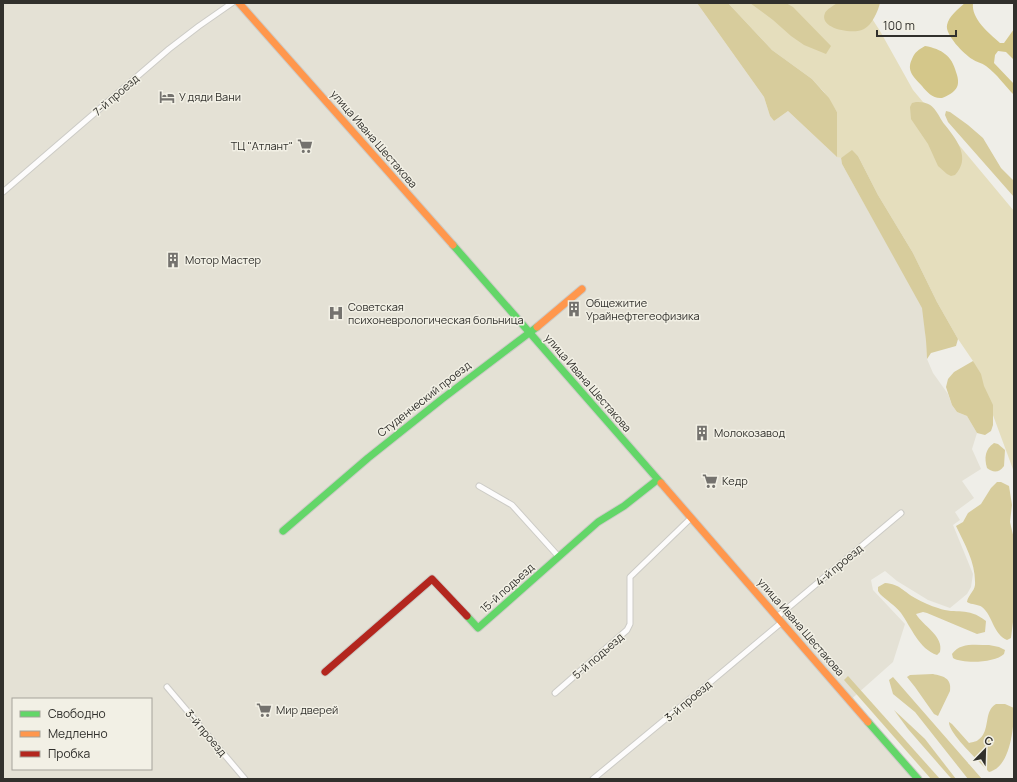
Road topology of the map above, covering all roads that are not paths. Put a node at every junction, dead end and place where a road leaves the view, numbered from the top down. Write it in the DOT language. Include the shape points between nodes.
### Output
graph roads {
  1 [pos="232,3"];
  2 [pos="239,3"];
  3 [pos="3,192"];
  4 [pos="582,289"];
  5 [pos="529,332"];
  6 [pos="657,480"];
  7 [pos="479,486"];
  8 [pos="901,514"];
  9 [pos="691,518"];
  10 [pos="283,531"];
  11 [pos="559,557"];
  12 [pos="779,619"];
  13 [pos="325,672"];
  14 [pos="167,687"];
  15 [pos="554,693"];
  16 [pos="916,778"];
  17 [pos="245,779"];
  18 [pos="593,779"];
  1 -- 3 [label="street, 7-й проезд" via="164,53"];
  2 -- 5 [label="main road, улица Ивана Шестакова"];
  4 -- 5 [label="main road, Студенческий проезд"];
  5 -- 6 [label="main road, улица Ивана Шестакова"];
  5 -- 10 [label="main road, Студенческий проезд" via="368,458"];
  6 -- 9 [label="main road, улица Ивана Шестакова"];
  6 -- 11 [label="main road, 15-й подъезд" via="624,506 598,522"];
  7 -- 11 [label="street" via="512,505"];
  8 -- 12 [label="street, 4-й проезд"];
  9 -- 12 [label="main road, улица Ивана Шестакова"];
  9 -- 15 [label="street, 5-й подъезд" via="630,577 630,624 627,630"];
  11 -- 13 [label="main road, 15-й подъезд" via="478,628 432,579"];
  12 -- 16 [label="main road, улица Ивана Шестакова"];
  12 -- 18 [label="street, 3-й проезд" via="714,680"];
  14 -- 17 [label="street, 3-й проезд"];
}
